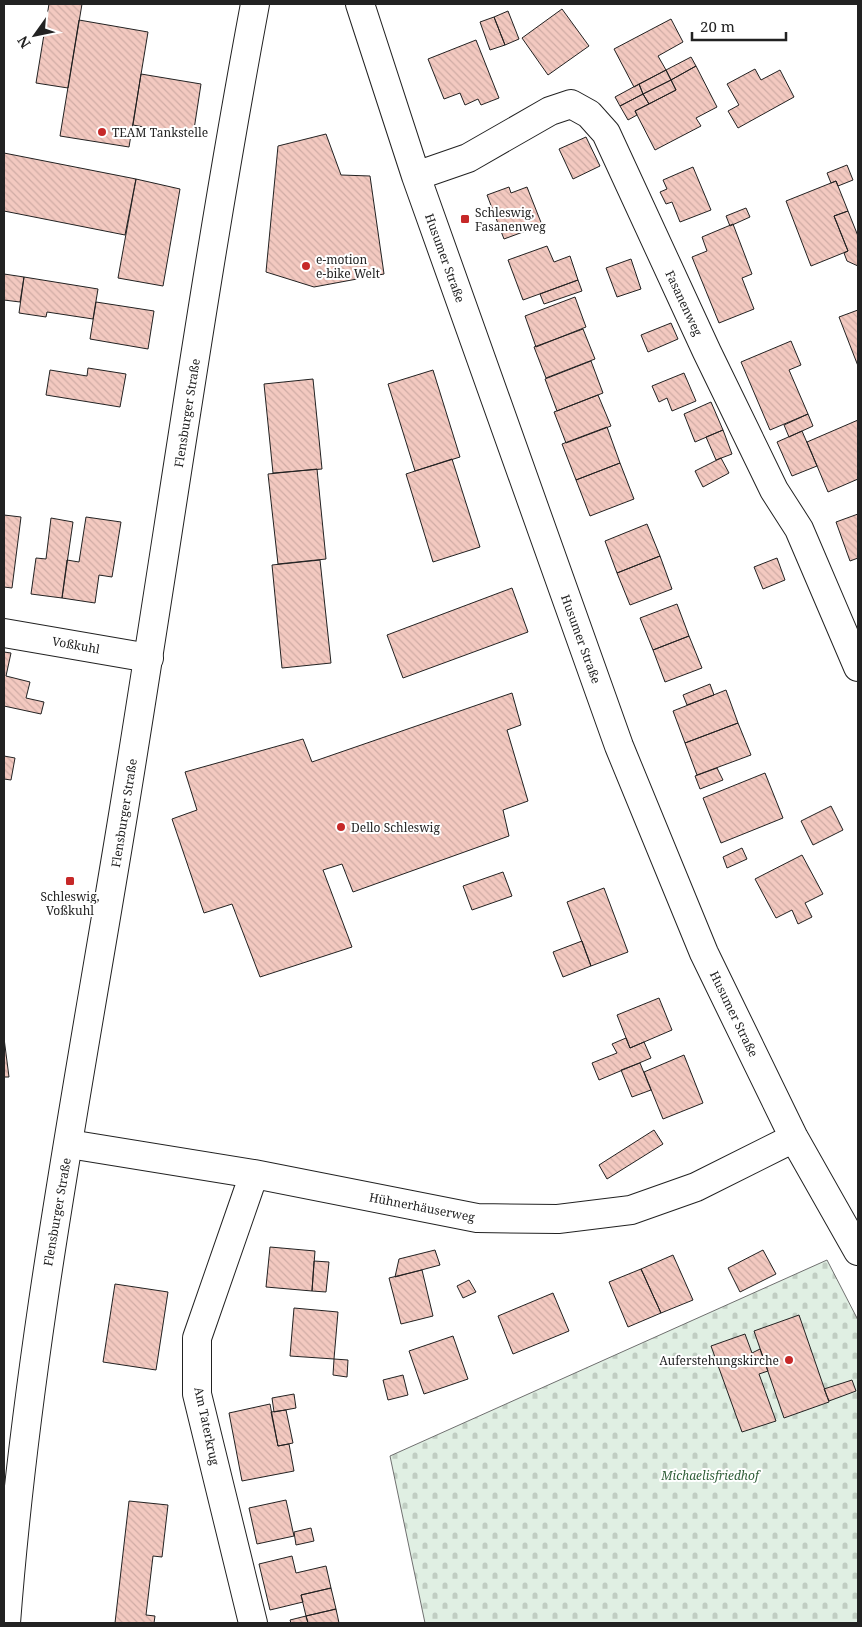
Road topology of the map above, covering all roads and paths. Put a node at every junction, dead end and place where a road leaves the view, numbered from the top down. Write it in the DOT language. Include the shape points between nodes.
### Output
graph roads {
  1 [pos="255,4"];
  2 [pos="360,4"];
  3 [pos="416,176"];
  4 [pos="4,633"];
  5 [pos="149,658"];
  6 [pos="858,667"];
  7 [pos="794,1138"];
  8 [pos="69,1144"];
  9 [pos="254,1174"];
  10 [pos="858,1251"];
  11 [pos="6,1623"];
  12 [pos="253,1623"];
  1 -- 5 [label="street, Flensburger Straße"];
  2 -- 3 [label="street, Husumer Straße"];
  3 -- 6 [label="street, Fasanenweg" via="468,158 550,111 571,104 589,114 606,133 774,490 799,529"];
  3 -- 7 [label="street, Husumer Straße" via="619,746 704,953"];
  4 -- 5 [label="street, Voßkuhl"];
  5 -- 8 [label="street, Flensburger Straße"];
  7 -- 9 [label="street, Hühnerhäuserweg" via="696,1187 631,1210 558,1219 477,1218"];
  7 -- 10 [label="street, Husumer Straße"];
  8 -- 9 [label="street, Hühnerhäuserweg"];
  8 -- 11 [label="street, Flensburger Straße" via="38,1322"];
  9 -- 12 [label="street, Am Taterkrug" via="197,1338 197,1394"];
}
